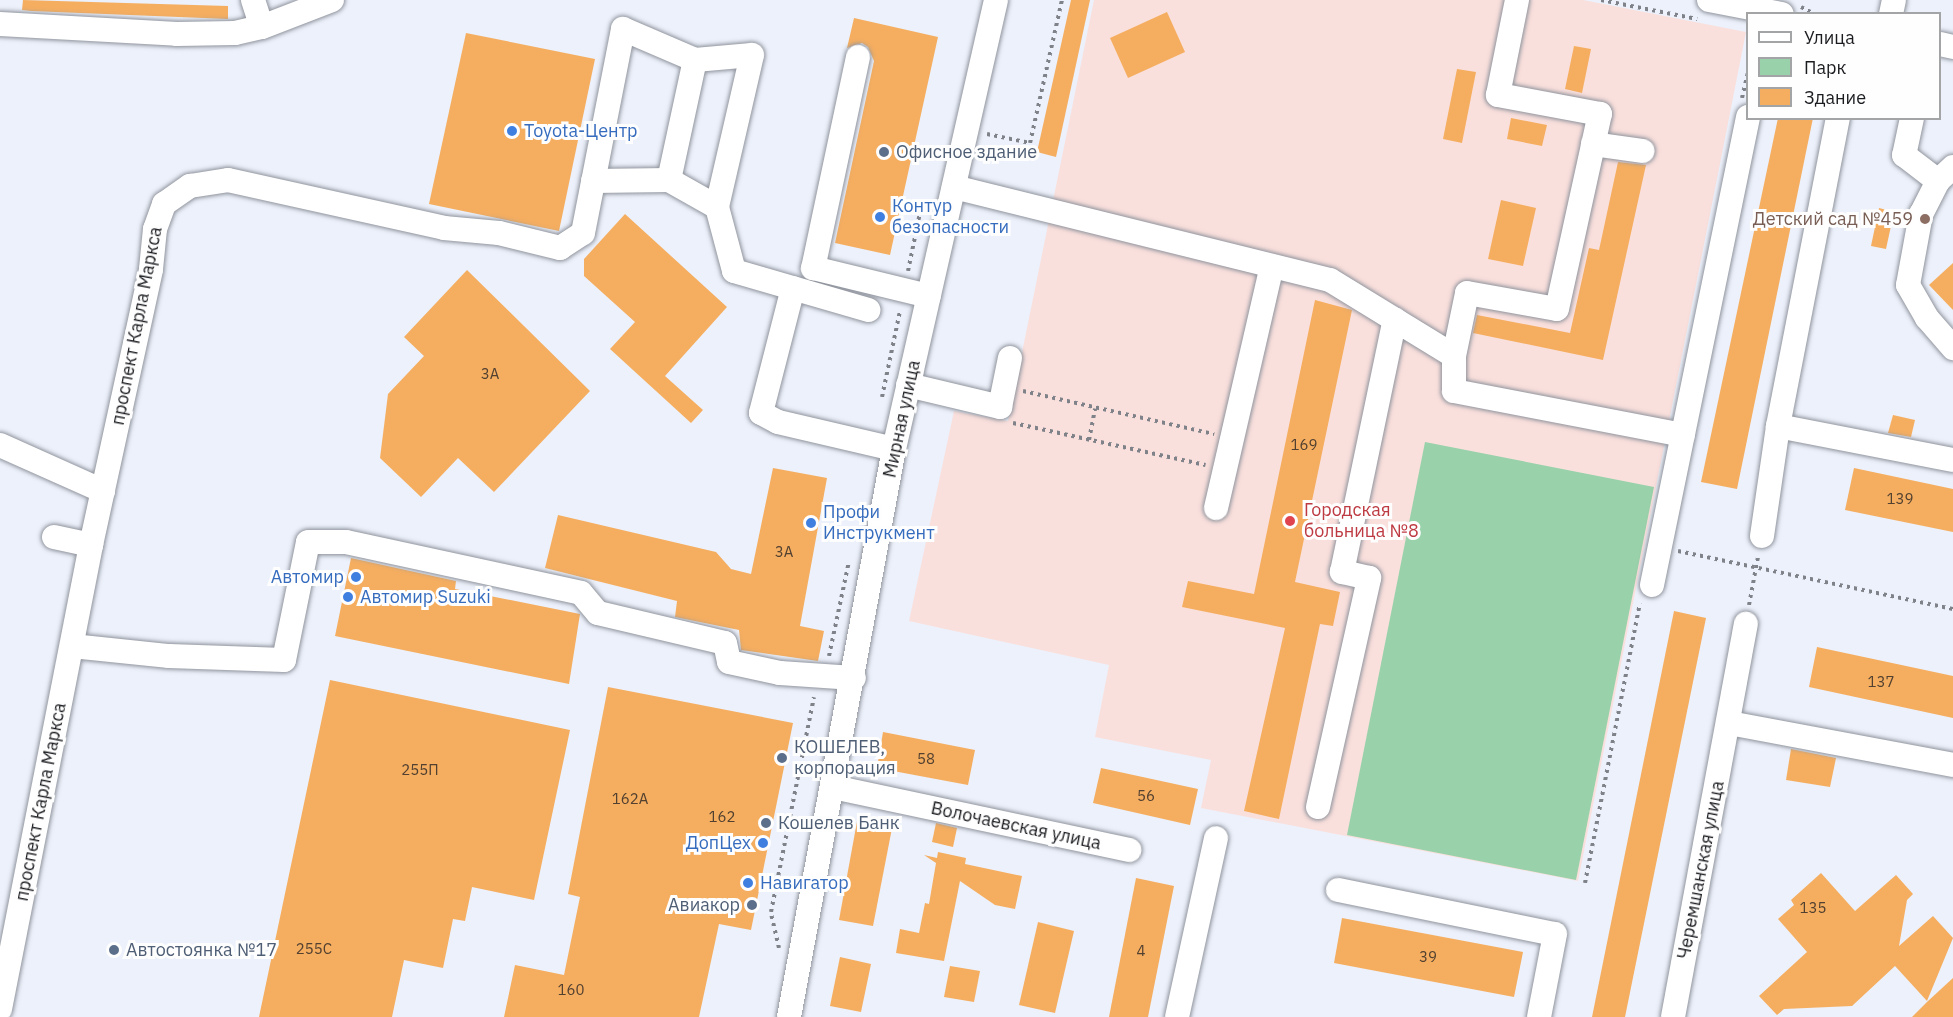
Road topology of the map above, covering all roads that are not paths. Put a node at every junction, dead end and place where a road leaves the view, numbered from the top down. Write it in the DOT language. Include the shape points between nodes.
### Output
graph roads {
  1 [pos="253,0"];
  2 [pos="332,0"];
  3 [pos="996,0"];
  4 [pos="1517,0"];
  5 [pos="1773,9"];
  6 [pos="1706,10"];
  7 [pos="0,24"];
  8 [pos="262,27"];
  9 [pos="858,57"];
  10 [pos="696,60"];
  11 [pos="1747,120"];
  12 [pos="1838,120"];
  13 [pos="1912,120"];
  14 [pos="1593,144"];
  15 [pos="1643,151"];
  16 [pos="1945,174"];
  17 [pos="669,180"];
  18 [pos="594,181"];
  19 [pos="954,187"];
  20 [pos="717,207"];
  21 [pos="1272,266"];
  22 [pos="793,288"];
  23 [pos="929,296"];
  24 [pos="868,310"];
  25 [pos="1395,319"];
  26 [pos="1953,348"];
  27 [pos="1454,356"];
  28 [pos="1010,358"];
  29 [pos="908,385"];
  30 [pos="1778,426"];
  31 [pos="1683,435"];
  32 [pos="0,445"];
  33 [pos="894,449"];
  34 [pos="1953,460"];
  35 [pos="104,491"];
  36 [pos="1216,508"];
  37 [pos="1762,536"];
  38 [pos="54,537"];
  39 [pos="91,544"];
  40 [pos="1652,585"];
  41 [pos="1746,624"];
  42 [pos="72,646"];
  43 [pos="854,678"];
  44 [pos="1729,723"];
  45 [pos="1953,765"];
  46 [pos="833,787"];
  47 [pos="1318,807"];
  48 [pos="1216,838"];
  49 [pos="1129,850"];
  50 [pos="1338,890"];
  51 [pos="0,1009"];
  52 [pos="789,1017"];
  53 [pos="1178,1017"];
  54 [pos="1539,1017"];
  55 [pos="1673,1017"];
  1 -- 8 [label="street"];
  2 -- 8 [label="street"];
  3 -- 19 [label="street, Мирная улица"];
  4 -- 14 [label="street" via="1498,95 1600,114"];
  5 -- 6 [label="street"];
  7 -- 8 [label="street" via="177,34 236,33"];
  9 -- 23 [label="street" via="813,268"];
  10 -- 17 [label="street"];
  10 -- 18 [label="street, проспект Карла Маркса" via="623,29"];
  10 -- 20 [label="street" via="752,55"];
  11 -- 31 [label="street"];
  12 -- 30 [label="street"];
  13 -- 16 [label="street" via="1904,155"];
  14 -- 15 [label="street"];
  14 -- 27 [label="street" via="1557,309 1467,293"];
  16 -- 26 [label="street" via="1921,214 1908,285 1927,318"];
  17 -- 18 [label="street"];
  17 -- 20 [label="street"];
  18 -- 35 [label="street, проспект Карла Маркса" via="583,232 560,248 499,232 444,228 228,180 190,186 164,204 155,230"];
  19 -- 21 [label="street"];
  19 -- 23 [label="street, Мирная улица"];
  20 -- 22 [label="street" via="734,271"];
  21 -- 25 [label="street" via="1330,280"];
  21 -- 36 [label="street"];
  22 -- 24 [label="street"];
  22 -- 33 [label="street" via="761,413 778,422"];
  23 -- 29 [label="street, Мирная улица"];
  25 -- 27 [label="street"];
  25 -- 47 [label="street" via="1342,572 1368,578"];
  27 -- 31 [label="street" via="1454,391"];
  28 -- 29 [label="street" via="1002,397"];
  29 -- 33 [label="street, Мирная улица"];
  30 -- 34 [label="street"];
  30 -- 37 [label="street"];
  31 -- 40 [label="street"];
  32 -- 35 [label="street"];
  33 -- 43 [label="street, Мирная улица"];
  35 -- 39 [label="street, проспект Карла Маркса"];
  38 -- 39 [label="street"];
  39 -- 42 [label="street, проспект Карла Маркса"];
  41 -- 44 [label="street, Черемшанская улица"];
  42 -- 43 [label="street" via="169,656 284,660 308,542 345,542 581,593 598,613 725,643 729,662 780,673"];
  42 -- 51 [label="street, проспект Карла Маркса"];
  43 -- 46 [label="street, Мирная улица"];
  44 -- 45 [label="street"];
  44 -- 55 [label="street, Черемшанская улица"];
  46 -- 49 [label="street, Волочаевская улица"];
  46 -- 52 [label="street, Мирная улица"];
  48 -- 53 [label="street"];
  50 -- 54 [label="street" via="1556,934"];
}
